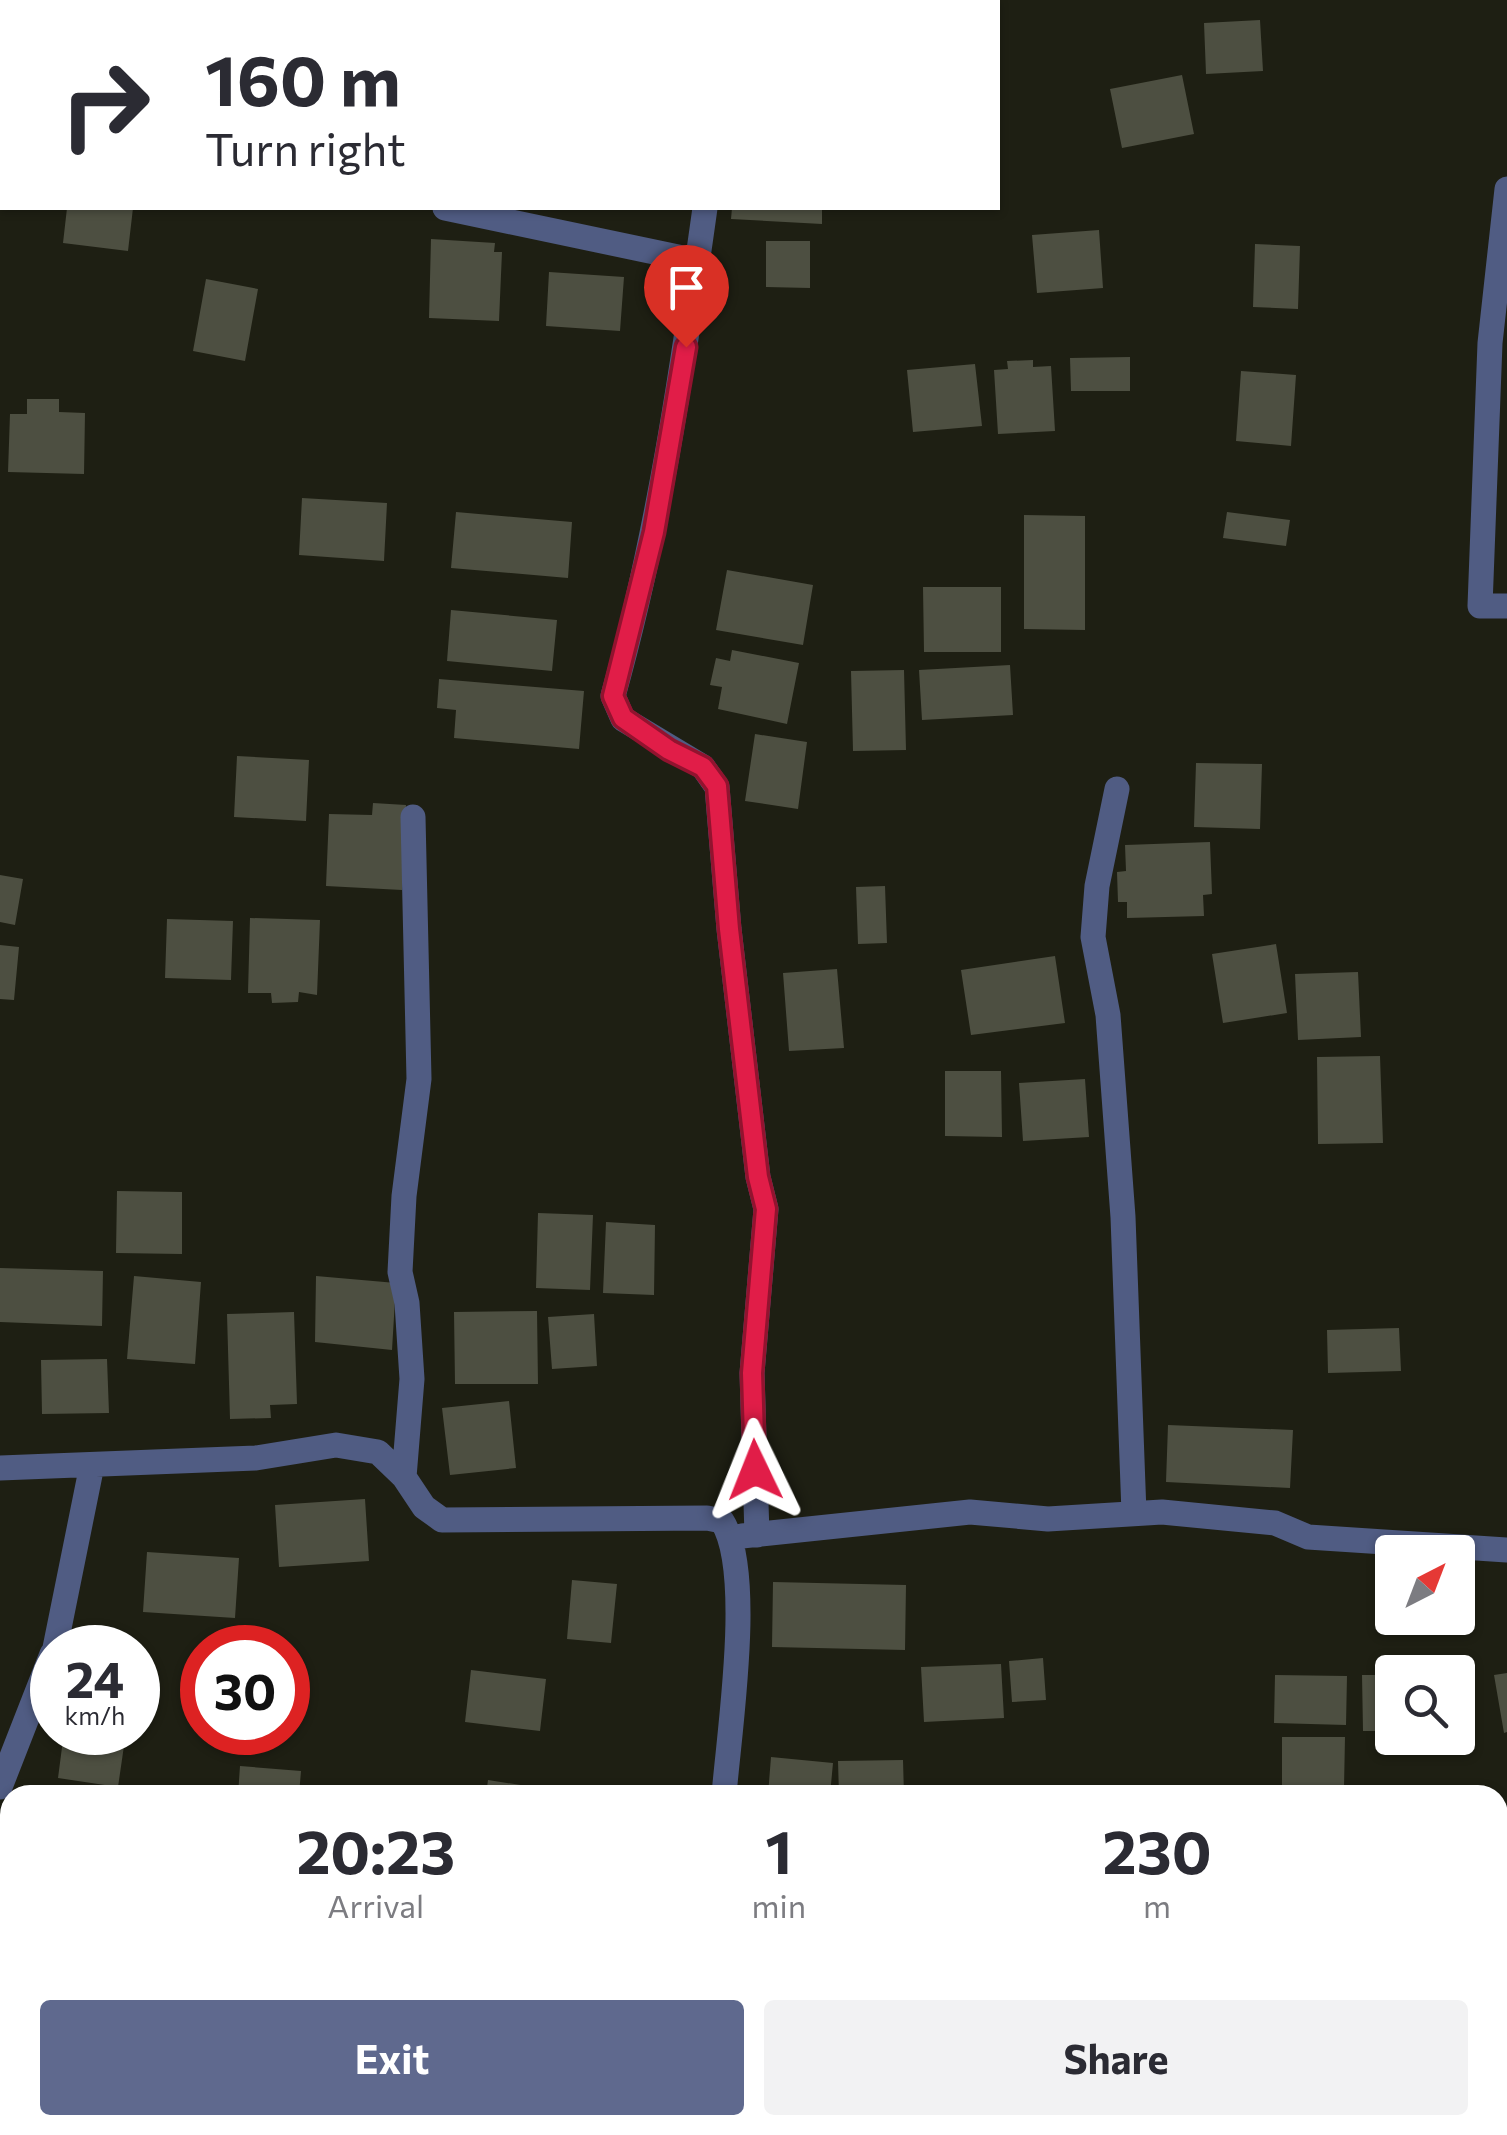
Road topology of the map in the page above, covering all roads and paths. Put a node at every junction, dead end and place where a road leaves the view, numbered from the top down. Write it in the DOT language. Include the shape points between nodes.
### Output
graph roads {
  1 [pos="1507,189"];
  2 [pos="454,210"];
  3 [pos="705,210"];
  4 [pos="1506,217"];
  5 [pos="697,262"];
  6 [pos="1507,606"];
  7 [pos="1116,789"];
  8 [pos="413,818"];
  9 [pos="92,1466"];
  10 [pos="0,1468"];
  11 [pos="404,1477"];
  12 [pos="1134,1513"];
  13 [pos="744,1536"];
  14 [pos="1507,1550"];
  15 [pos="59,1625"];
  16 [pos="30,1711"];
  17 [pos="1,1785"];
  18 [pos="725,1785"];
  1 -- 4 [label="street"];
  2 -- 5 [label="street"];
  3 -- 5 [label="street"];
  4 -- 6 [label="street" via="1490,342 1480,606"];
  5 -- 13 [label="street" via="654,532 613,696 623,718 703,767 717,786 766,1209"];
  7 -- 12 [label="street" via="1093,937 1108,1015 1124,1217"];
  8 -- 11 [label="street" via="419,1080 400,1272 412,1378"];
  9 -- 10 [label="street"];
  9 -- 11 [label="street" via="256,1458 336,1445 378,1452"];
  9 -- 15 [label="street"];
  11 -- 13 [label="street" via="442,1520 707,1518"];
  12 -- 13 [label="street" via="1048,1518 970,1512"];
  12 -- 14 [label="street" via="1275,1523 1308,1537"];
  13 -- 18 [label="street"];
  16 -- 17 [label="street"];
}
